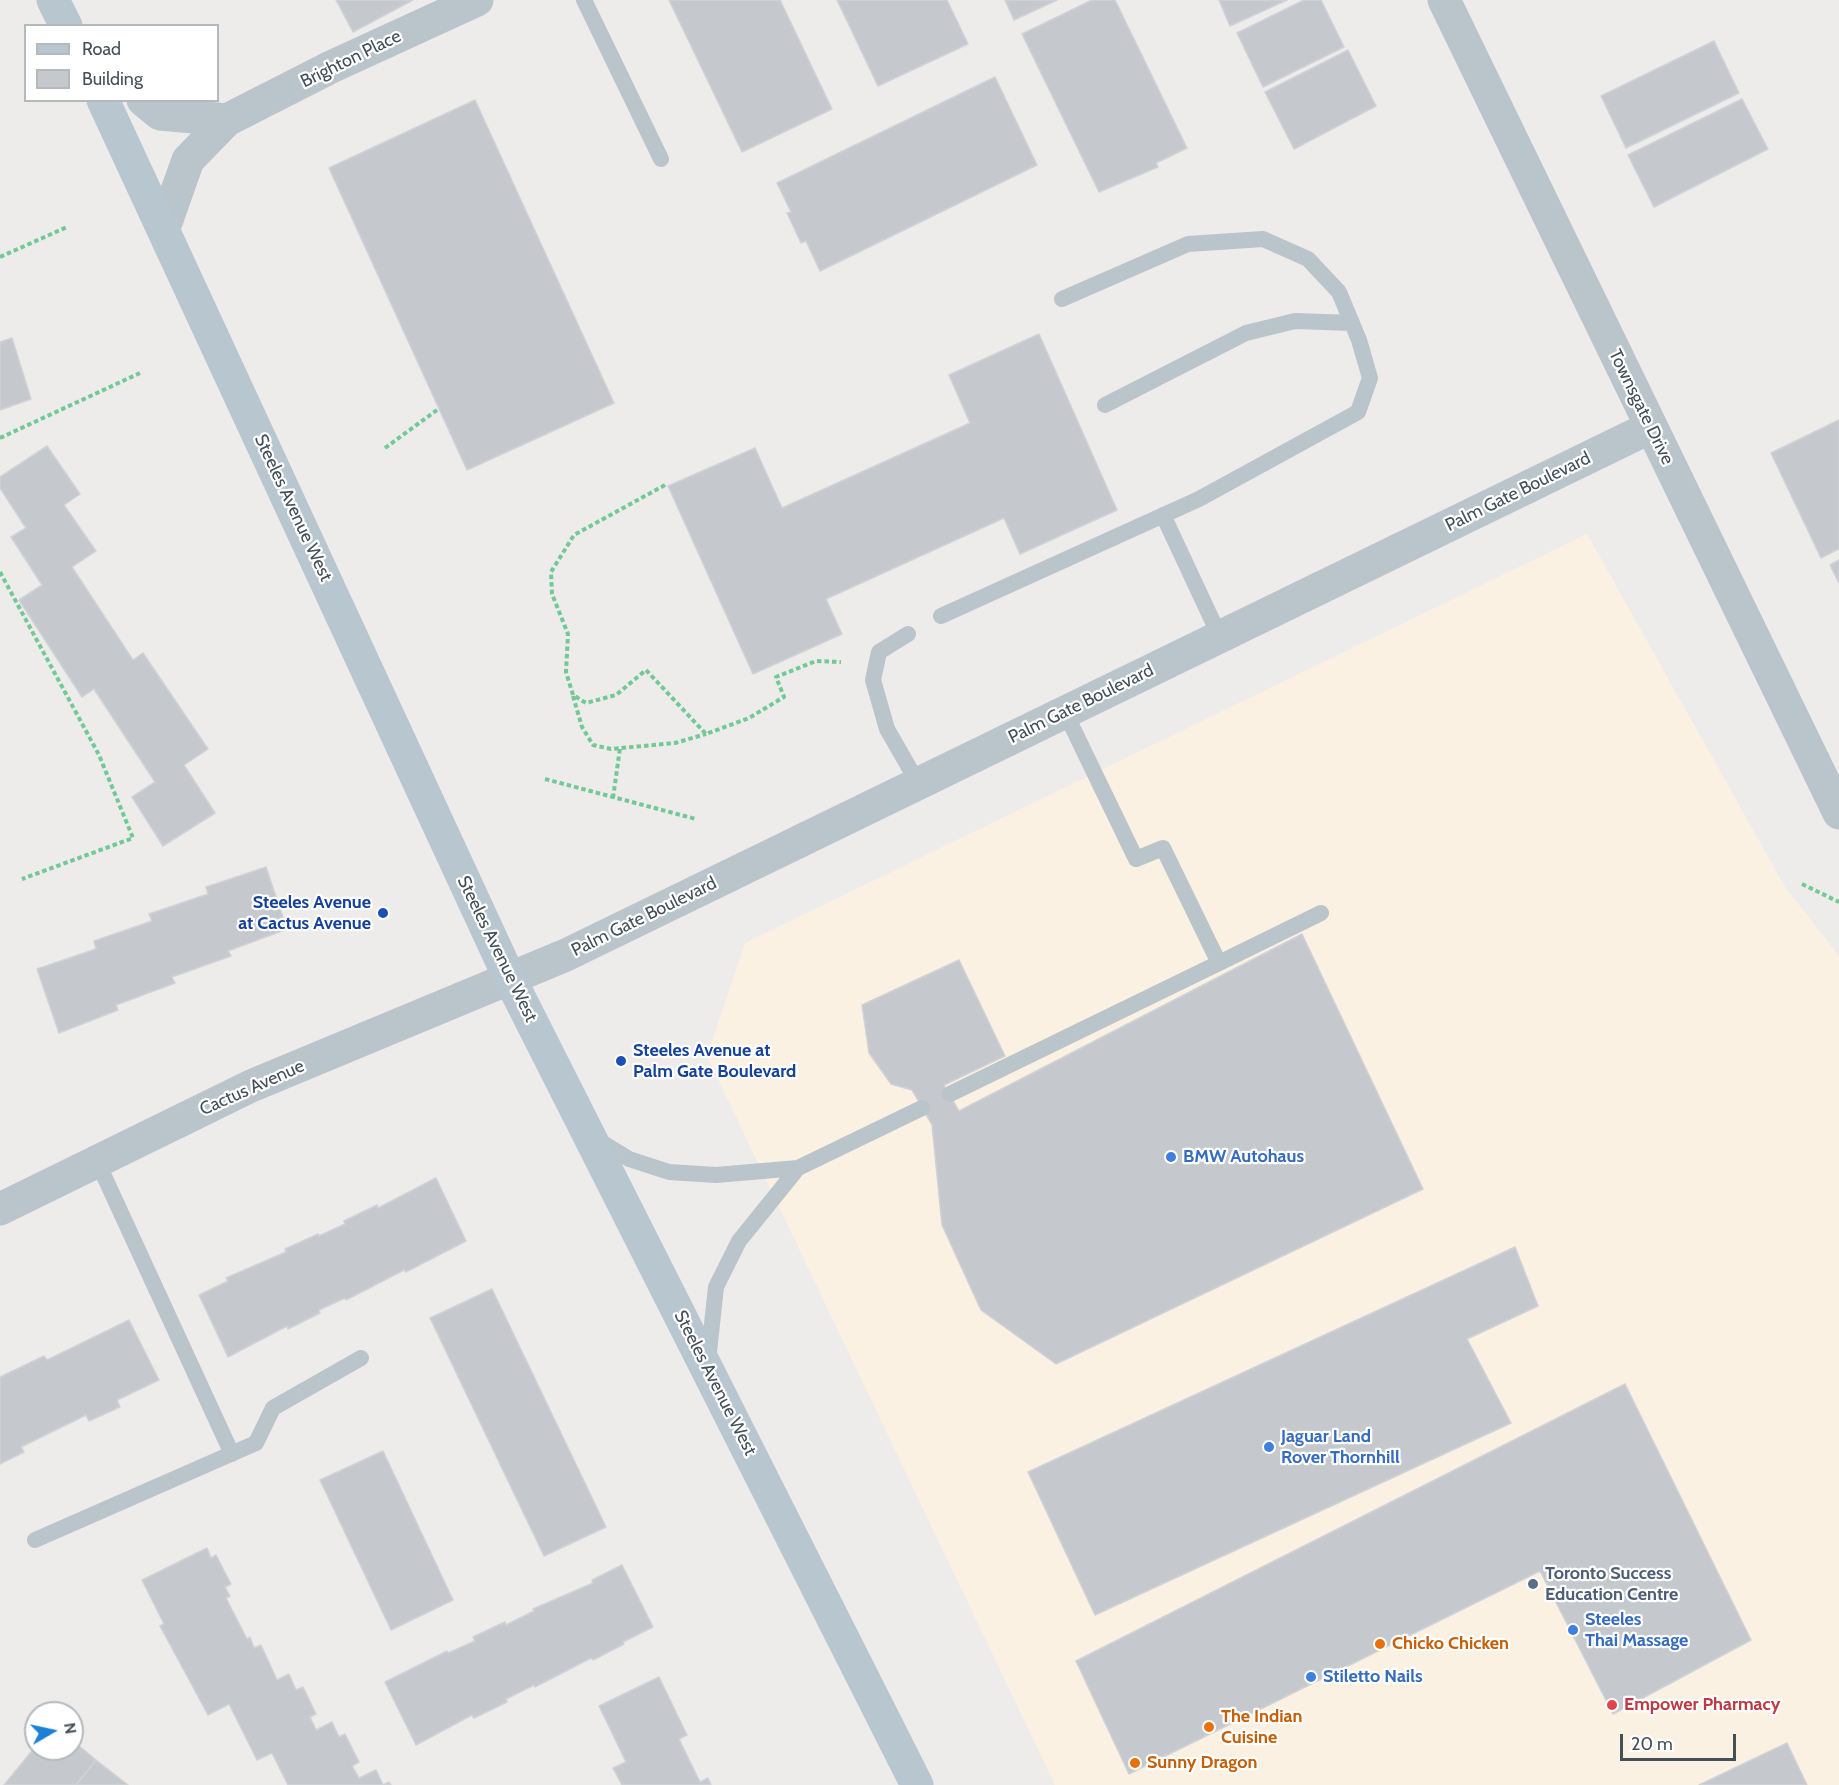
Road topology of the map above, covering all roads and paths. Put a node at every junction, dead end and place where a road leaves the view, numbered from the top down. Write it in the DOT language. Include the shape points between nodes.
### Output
graph roads {
  1 [pos="53,0"];
  2 [pos="477,0"];
  3 [pos="584,0"];
  4 [pos="1444,0"];
  5 [pos="65,24"];
  6 [pos="104,102"];
  7 [pos="146,102"];
  8 [pos="227,120"];
  9 [pos="661,159"];
  10 [pos="67,227"];
  11 [pos="164,228"];
  12 [pos="0,256"];
  13 [pos="1062,298"];
  14 [pos="1352,323"];
  15 [pos="140,373"];
  16 [pos="1105,405"];
  17 [pos="437,410"];
  18 [pos="1651,427"];
  19 [pos="0,438"];
  20 [pos="386,448"];
  21 [pos="665,485"];
  22 [pos="1163,516"];
  23 [pos="0,572"];
  24 [pos="941,615"];
  25 [pos="908,634"];
  26 [pos="1220,637"];
  27 [pos="841,662"];
  28 [pos="573,695"];
  29 [pos="1065,712"];
  30 [pos="706,734"];
  31 [pos="620,748"];
  32 [pos="545,779"];
  33 [pos="918,783"];
  34 [pos="613,798"];
  35 [pos="1839,813"];
  36 [pos="696,819"];
  37 [pos="22,879"];
  38 [pos="1802,884"];
  39 [pos="1839,902"];
  40 [pos="1321,913"];
  41 [pos="1219,963"];
  42 [pos="509,978"];
  43 [pos="950,1094"];
  44 [pos="922,1108"];
  45 [pos="590,1134"];
  46 [pos="98,1163"];
  47 [pos="798,1168"];
  48 [pos="0,1209"];
  49 [pos="361,1358"];
  50 [pos="707,1368"];
  51 [pos="232,1454"];
  52 [pos="35,1540"];
  53 [pos="917,1785"];
  1 -- 5 [label="main road"];
  2 -- 8 [label="street, Brighton Place"];
  3 -- 9 [label="lane"];
  4 -- 18 [label="street, Townsgate Drive"];
  6 -- 11 [label="main road, Steeles Avenue West"];
  7 -- 8 [label="street" via="160,114"];
  8 -- 11 [label="street, Brighton Place" via="188,160"];
  10 -- 12 [label="path"];
  11 -- 42 [label="main road, Steeles Avenue West"];
  13 -- 14 [label="lane" via="1188,244 1263,239 1308,259 1338,292"];
  14 -- 16 [label="lane" via="1295,321 1246,333"];
  14 -- 22 [label="lane" via="1370,378 1358,412"];
  15 -- 19 [label="path"];
  17 -- 20 [label="path"];
  18 -- 26 [label="street, Palm Gate Boulevard"];
  18 -- 35 [label="street, Townsgate Drive"];
  21 -- 28 [label="path" via="574,535 551,572 552,594 568,634 566,672"];
  22 -- 24 [label="lane"];
  22 -- 26 [label="lane"];
  23 -- 37 [label="path" via="99,755 133,838"];
  25 -- 33 [label="lane" via="879,652 873,680 887,729"];
  26 -- 29 [label="street, Palm Gate Boulevard"];
  27 -- 30 [label="path" via="816,661 776,677 784,697 749,718"];
  28 -- 30 [label="path" via="586,703 616,694 646,670"];
  28 -- 31 [label="path" via="582,727 593,744"];
  29 -- 33 [label="street, Palm Gate Boulevard"];
  29 -- 41 [label="lane" via="1136,859 1162,848"];
  30 -- 31 [label="path"];
  31 -- 34 [label="path"];
  32 -- 34 [label="path"];
  33 -- 42 [label="street, Palm Gate Boulevard" via="566,955"];
  34 -- 36 [label="path"];
  38 -- 39 [label="path"];
  40 -- 41 [label="lane"];
  41 -- 43 [label="lane"];
  42 -- 45 [label="main road, Steeles Avenue West"];
  42 -- 46 [label="street, Cactus Avenue" via="251,1086"];
  44 -- 47 [label="lane"];
  45 -- 47 [label="lane" via="629,1159 669,1172 716,1175"];
  45 -- 50 [label="main road, Steeles Avenue West"];
  46 -- 48 [label="street, Cactus Avenue"];
  46 -- 51 [label="lane"];
  47 -- 50 [label="lane" via="739,1241 716,1287"];
  49 -- 51 [label="lane" via="273,1408 256,1443"];
  50 -- 53 [label="main road, Steeles Avenue West"];
  51 -- 52 [label="lane"];
}
